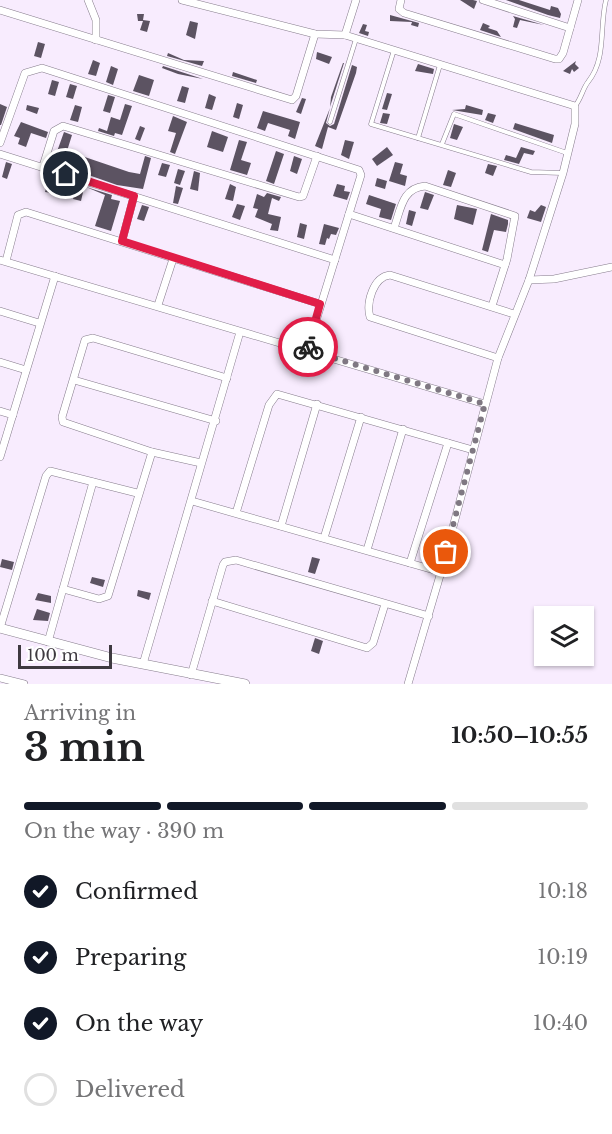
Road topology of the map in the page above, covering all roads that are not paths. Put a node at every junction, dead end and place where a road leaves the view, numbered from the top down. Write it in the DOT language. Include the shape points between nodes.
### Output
graph roads {
  1 [pos="88,0"];
  2 [pos="182,0"];
  3 [pos="210,0"];
  4 [pos="356,0"];
  5 [pos="401,0"];
  6 [pos="483,0"];
  7 [pos="578,0"];
  8 [pos="606,0"];
  9 [pos="209,8"];
  10 [pos="0,10"];
  11 [pos="570,28"];
  12 [pos="315,34"];
  13 [pos="345,35"];
  14 [pos="356,39"];
  15 [pos="96,40"];
  16 [pos="394,50"];
  17 [pos="440,65"];
  18 [pos="575,106"];
  19 [pos="330,122"];
  20 [pos="417,138"];
  21 [pos="0,143"];
  22 [pos="442,144"];
  23 [pos="0,154"];
  24 [pos="568,154"];
  25 [pos="317,156"];
  26 [pos="43,166"];
  27 [pos="563,173"];
  28 [pos="134,196"];
  29 [pos="349,214"];
  30 [pos="394,228"];
  31 [pos="122,241"];
  32 [pos="173,259"];
  33 [pos="3,260"];
  34 [pos="334,260"];
  35 [pos="504,265"];
  36 [pos="612,267"];
  37 [pos="55,276"];
  38 [pos="528,280"];
  39 [pos="320,304"];
  40 [pos="158,305"];
  41 [pos="492,306"];
  42 [pos="0,311"];
  43 [pos="514,314"];
  44 [pos="39,323"];
  45 [pos="240,332"];
  46 [pos="307,350"];
  47 [pos="498,358"];
  48 [pos="0,362"];
  49 [pos="26,370"];
  50 [pos="227,378"];
  51 [pos="74,380"];
  52 [pos="317,404"];
  53 [pos="485,404"];
  54 [pos="0,411"];
  55 [pos="13,415"];
  56 [pos="361,417"];
  57 [pos="216,421"];
  58 [pos="403,429"];
  59 [pos="448,443"];
  60 [pos="473,450"];
  61 [pos="152,452"];
  62 [pos="0,457"];
  63 [pos="201,464"];
  64 [pos="93,482"];
  65 [pos="137,493"];
  66 [pos="192,501"];
  67 [pos="237,513"];
  68 [pos="281,526"];
  69 [pos="324,538"];
  70 [pos="367,550"];
  71 [pos="410,563"];
  72 [pos="441,572"];
  73 [pos="63,589"];
  74 [pos="212,602"];
  75 [pos="385,604"];
  76 [pos="429,616"];
  77 [pos="0,628"];
  78 [pos="48,642"];
  79 [pos="144,664"];
  80 [pos="191,675"];
  81 [pos="0,678"];
  82 [pos="10,682"];
  83 [pos="24,684"];
  84 [pos="245,684"];
  85 [pos="408,684"];
  1 -- 15 [label="street" via="96,20"];
  2 -- 9 [label="street"];
  3 -- 9 [label="street"];
  4 -- 13 [label="street"];
  5 -- 11 [label="street" via="399,9 404,13 551,59 561,57"];
  6 -- 11 [label="street"];
  7 -- 11 [label="street"];
  8 -- 18 [label="lane" via="599,66"];
  9 -- 12 [label="street"];
  10 -- 15 [label="street"];
  12 -- 13 [label="street"];
  12 -- 15 [label="street" via="292,100"];
  13 -- 14 [label="street"];
  14 -- 16 [label="street"];
  14 -- 19 [label="lane"];
  16 -- 17 [label="street"];
  16 -- 20 [label="lane" via="371,123"];
  17 -- 18 [label="street"];
  17 -- 20 [label="lane"];
  18 -- 24 [label="street"];
  20 -- 22 [label="lane"];
  21 -- 25 [label="street" via="25,73 42,68"];
  22 -- 24 [label="lane" via="454,114"];
  22 -- 27 [label="lane" via="531,171"];
  23 -- 26 [label="street"];
  24 -- 27 [label="street"];
  25 -- 26 [label="street" via="307,189 299,197 63,126 54,131"];
  25 -- 29 [label="street" via="359,170 361,175"];
  26 -- 28 [label="street"];
  27 -- 38 [label="street"];
  28 -- 31 [label="street"];
  28 -- 34 [label="street"];
  29 -- 30 [label="street"];
  29 -- 34 [label="street"];
  30 -- 35 [label="street"];
  30 -- 35 [label="street" via="406,194 414,187 425,186 514,216"];
  31 -- 32 [label="street"];
  31 -- 33 [label="street" via="21,212"];
  32 -- 39 [label="street"];
  32 -- 40 [label="street"];
  33 -- 37 [label="street"];
  34 -- 39 [label="street"];
  35 -- 41 [label="street"];
  36 -- 38 [label="street"];
  37 -- 40 [label="street"];
  37 -- 44 [label="street"];
  38 -- 43 [label="street"];
  39 -- 46 [label="street"];
  40 -- 45 [label="street"];
  41 -- 43 [label="street"];
  41 -- 47 [label="street" via="390,275 376,282 369,313 370,317"];
  42 -- 44 [label="street"];
  43 -- 47 [label="street"];
  44 -- 49 [label="street"];
  45 -- 46 [label="street"];
  45 -- 50 [label="street"];
  46 -- 53 [label="street"];
  47 -- 53 [label="street"];
  48 -- 49 [label="street"];
  49 -- 55 [label="street"];
  50 -- 51 [label="street" via="90,338 85,340"];
  50 -- 57 [label="street"];
  51 -- 57 [label="street"];
  51 -- 61 [label="street" via="62,417 66,425"];
  52 -- 56 [label="street"];
  52 -- 67 [label="street" via="280,394 274,396"];
  52 -- 68 [label="street"];
  53 -- 60 [label="street"];
  54 -- 55 [label="street"];
  55 -- 62 [label="street"];
  56 -- 58 [label="street"];
  56 -- 69 [label="street"];
  57 -- 63 [label="street"];
  58 -- 59 [label="street"];
  58 -- 70 [label="street"];
  59 -- 60 [label="street"];
  59 -- 71 [label="street"];
  60 -- 72 [label="street"];
  61 -- 63 [label="street"];
  61 -- 65 [label="street"];
  63 -- 66 [label="street"];
  64 -- 65 [label="street"];
  64 -- 73 [label="street"];
  64 -- 77 [label="street" via="55,471 46,476"];
  65 -- 73 [label="street" via="108,596 99,599"];
  66 -- 67 [label="street"];
  66 -- 79 [label="street"];
  67 -- 68 [label="street"];
  68 -- 69 [label="street"];
  69 -- 70 [label="street"];
  70 -- 71 [label="street"];
  71 -- 72 [label="street"];
  72 -- 76 [label="street"];
  73 -- 78 [label="street"];
  74 -- 75 [label="street" via="223,565 236,560"];
  74 -- 75 [label="street" via="367,648 373,643"];
  74 -- 80 [label="street"];
  75 -- 76 [label="street"];
  76 -- 85 [label="street"];
  77 -- 78 [label="street"];
  78 -- 79 [label="street"];
  79 -- 80 [label="street"];
  80 -- 84 [label="street"];
  81 -- 82 [label="street"];
  82 -- 83 [label="street"];
}
